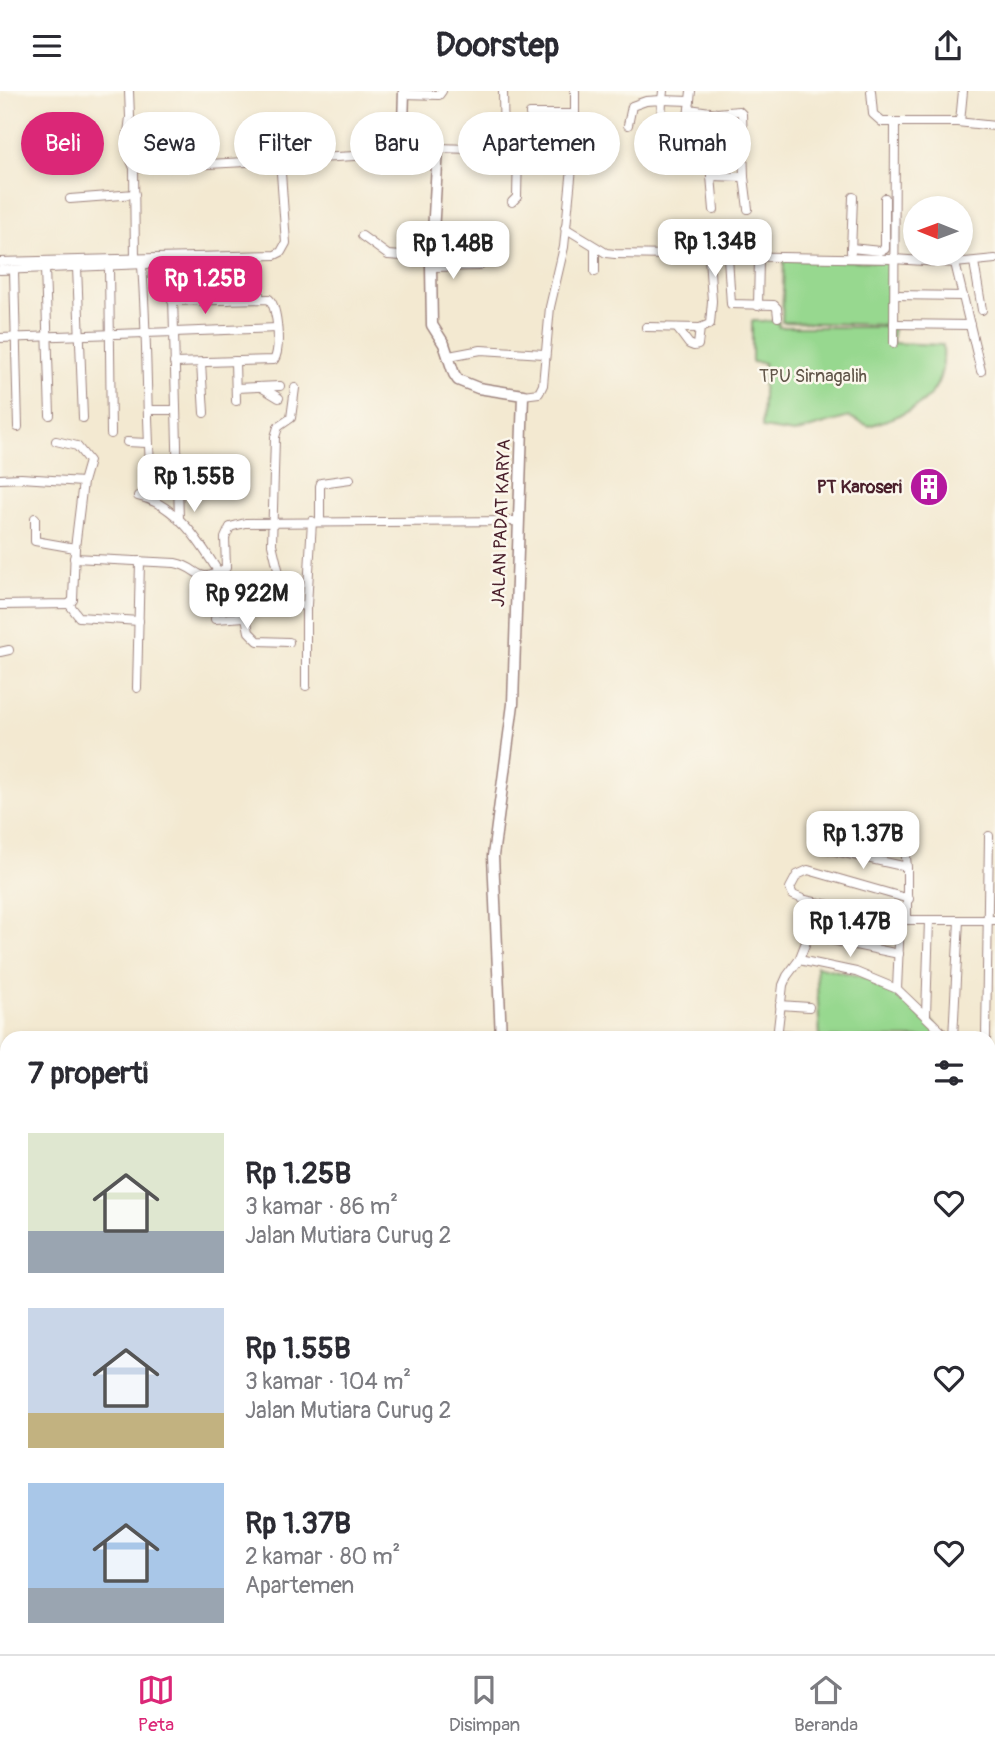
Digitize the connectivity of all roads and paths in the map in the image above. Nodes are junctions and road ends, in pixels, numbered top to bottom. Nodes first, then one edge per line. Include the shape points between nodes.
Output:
1 (129, 91) edge
2 (442, 91) edge
3 (503, 91) edge
4 (575, 91) edge
5 (691, 91) edge
6 (872, 91) edge
7 (963, 91) edge
8 (404, 92) edge
9 (663, 95) edge
10 (690, 105) junction
11 (130, 112) edge
12 (403, 112) edge
13 (503, 112) edge
14 (575, 112) edge
15 (689, 112) edge
16 (714, 112) edge
17 (960, 123) junction
18 (895, 124) junction
19 (628, 125) dead end
20 (995, 126) edge
21 (134, 175) edge
22 (281, 175) edge
23 (437, 175) edge
24 (517, 175) edge
25 (570, 175) edge
26 (711, 176) joint
27 (744, 177) joint
28 (135, 194) junction
29 (853, 197) dead end
30 (885, 198) dead end
31 (70, 199) dead end
32 (512, 202) dead end
33 (748, 209) dead end
34 (714, 210) dead end
35 (565, 227) junction
36 (362, 236) dead end
37 (595, 247) junction
38 (851, 249) junction
39 (709, 257) junction
40 (728, 257) junction
41 (759, 258) junction
42 (850, 258) junction
43 (135, 259) junction
44 (894, 259) junction
45 (995, 259) edge
46 (903, 260) edge
47 (199, 261) junction
48 (228, 261) junction
49 (0, 262) edge
50 (431, 263) junction
51 (974, 263) joint
52 (172, 264) junction
53 (109, 266) junction
54 (142, 266) junction
55 (479, 266) dead end
56 (957, 266) edge
57 (77, 267) junction
58 (45, 268) junction
59 (0, 270) edge
60 (14, 271) junction
61 (595, 272) dead end
62 (894, 295) junction
63 (963, 296) junction
64 (259, 299) junction
65 (200, 300) junction
66 (228, 300) junction
67 (172, 301) junction
68 (758, 306) junction
69 (982, 310) dead end
70 (778, 317) dead end
71 (894, 324) junction
72 (970, 324) junction
73 (646, 327) dead end
74 (277, 328) junction
75 (677, 328) junction
76 (700, 328) junction
77 (174, 332) junction
78 (111, 334) junction
79 (147, 334) junction
80 (79, 335) junction
81 (47, 337) junction
82 (0, 338) edge
83 (15, 338) junction
84 (894, 343) dead end
85 (544, 354) junction
86 (449, 356) junction
87 (235, 361) junction
88 (174, 363) junction
89 (201, 363) junction
90 (981, 371) dead end
91 (280, 386) dead end
92 (261, 387) junction
93 (236, 388) junction
94 (295, 388) dead end
95 (523, 395) junction
96 (279, 398) dead end
97 (236, 401) dead end
98 (149, 410) junction
99 (176, 410) junction
100 (204, 413) dead end
101 (50, 415) dead end
102 (83, 418) dead end
103 (18, 427) dead end
104 (111, 434) dead end
105 (56, 441) dead end
106 (127, 442) dead end
107 (148, 443) junction
108 (0, 479) edge
109 (349, 479) dead end
110 (83, 482) junction
111 (138, 496) dead end
112 (152, 499) junction
113 (35, 518) dead end
114 (179, 520) junction
115 (316, 521) junction
116 (519, 521) junction
117 (274, 522) junction
118 (75, 548) junction
119 (74, 558) junction
120 (140, 561) junction
121 (219, 573) junction
122 (69, 604) junction
123 (0, 605) edge
124 (306, 606) junction
125 (274, 607) junction
126 (246, 617) junction
127 (215, 619) dead end
128 (139, 621) junction
129 (289, 642) dead end
130 (306, 686) dead end
131 (137, 688) dead end
132 (989, 836) dead end
133 (908, 867) junction
134 (909, 899) junction
135 (806, 900) junction
136 (904, 920) junction
137 (929, 920) junction
138 (959, 920) junction
139 (991, 920) edge
140 (807, 935) junction
141 (899, 954) junction
142 (799, 960) junction
143 (897, 989) junction
144 (780, 1005) junction
145 (809, 1007) dead end
146 (926, 1015) junction
147 (501, 1031) edge
148 (777, 1031) edge
149 (943, 1031) edge
150 (951, 1031) edge
151 (986, 1031) edge

1 - 11 street
2 - 8 street via 439,95
3 - 13 street
4 - 14 street
5 - 10 street
6 - 18 street via 875,118
7 - 17 street
8 - 12 street
9 - 10 street
9 - 19 street via 632,106
10 - 15 street
10 - 16 street
17 - 18 street
17 - 20 street
18 - 44 street
21 - 28 street
22 - 43 street via 286,243 281,252
23 - 50 street
24 - 32 street via 517,197
25 - 35 street
26 - 27 street
26 - 34 street
27 - 33 street
28 - 31 street
28 - 43 street
29 - 38 street
30 - 38 street via 885,249
35 - 37 street
35 - 85 street
36 - 50 street via 388,255
37 - 39 street via 615,254
37 - 61 street
38 - 42 street
39 - 40 street
39 - 76 street via 712,318
40 - 41 street
40 - 68 street via 731,304
41 - 42 street
41 - 68 street
42 - 44 street
43 - 49 street
44 - 46 street
44 - 62 street
45 - 51 street
47 - 48 street
47 - 52 street
47 - 65 street
48 - 64 street via 258,262
48 - 66 street
50 - 55 street
50 - 86 street via 430,316
51 - 69 street
52 - 54 street
52 - 67 street
53 - 54 street
53 - 57 street
53 - 78 street
54 - 79 street
56 - 63 street
57 - 58 street
57 - 80 street
58 - 60 street
58 - 81 street
59 - 60 street
60 - 83 street
62 - 63 street
62 - 71 street
63 - 72 street
64 - 66 street
64 - 74 street via 272,301
65 - 66 street
65 - 67 street
67 - 77 street
68 - 70 street via 775,306
71 - 72 street
71 - 84 street
72 - 90 street
73 - 75 street
74 - 77 street
74 - 87 street via 276,359
75 - 76 street
75 - 76 street via 694,346
77 - 79 street
77 - 88 street
78 - 79 street
78 - 80 street
78 - 104 street
79 - 98 street
80 - 81 street
80 - 102 street
81 - 83 street
81 - 101 street
82 - 83 street
83 - 103 street
85 - 86 street via 481,350
85 - 95 street via 541,390
86 - 95 street via 458,380 478,389
87 - 89 street
87 - 93 street
88 - 89 street
88 - 99 street
89 - 100 street
91 - 92 street
92 - 93 street
92 - 96 street
93 - 97 street
94 - 117 street via 290,418 278,427 275,437
95 - 116 street, JALAN PADAT KARYA
98 - 99 street
98 - 107 street
99 - 114 street
105 - 110 street via 77,446 89,461
106 - 107 street
107 - 112 street
108 - 110 street
109 - 115 street via 321,483
110 - 118 street
111 - 112 street
112 - 114 street
113 - 118 street via 35,541
114 - 121 street
115 - 116 street
115 - 117 street
115 - 124 street
116 - 147 street, JALAN PADAT KARYA via 513,704 493,856
117 - 121 street via 230,527 225,538 226,568
117 - 125 street via 272,544 278,569
118 - 119 street
119 - 120 street
119 - 122 street via 74,594
120 - 121 street via 184,564 197,575
120 - 128 street
122 - 123 street
122 - 128 street via 79,617
124 - 125 street
124 - 130 street
125 - 126 street via 257,609
126 - 127 street
126 - 129 street via 249,632 258,641
128 - 131 street
132 - 139 street
133 - 133 street via 900,835 818,819 816,842 822,848
133 - 134 street
134 - 135 street via 804,870 790,890
134 - 136 street
135 - 136 street
135 - 140 street
136 - 137 street
136 - 141 street
137 - 138 street
137 - 146 street
138 - 139 street
138 - 150 street
139 - 151 street
140 - 141 street
140 - 142 street
141 - 143 street
142 - 143 street via 856,972
142 - 144 street via 787,976
143 - 146 street
144 - 145 street
144 - 148 street
146 - 149 street

